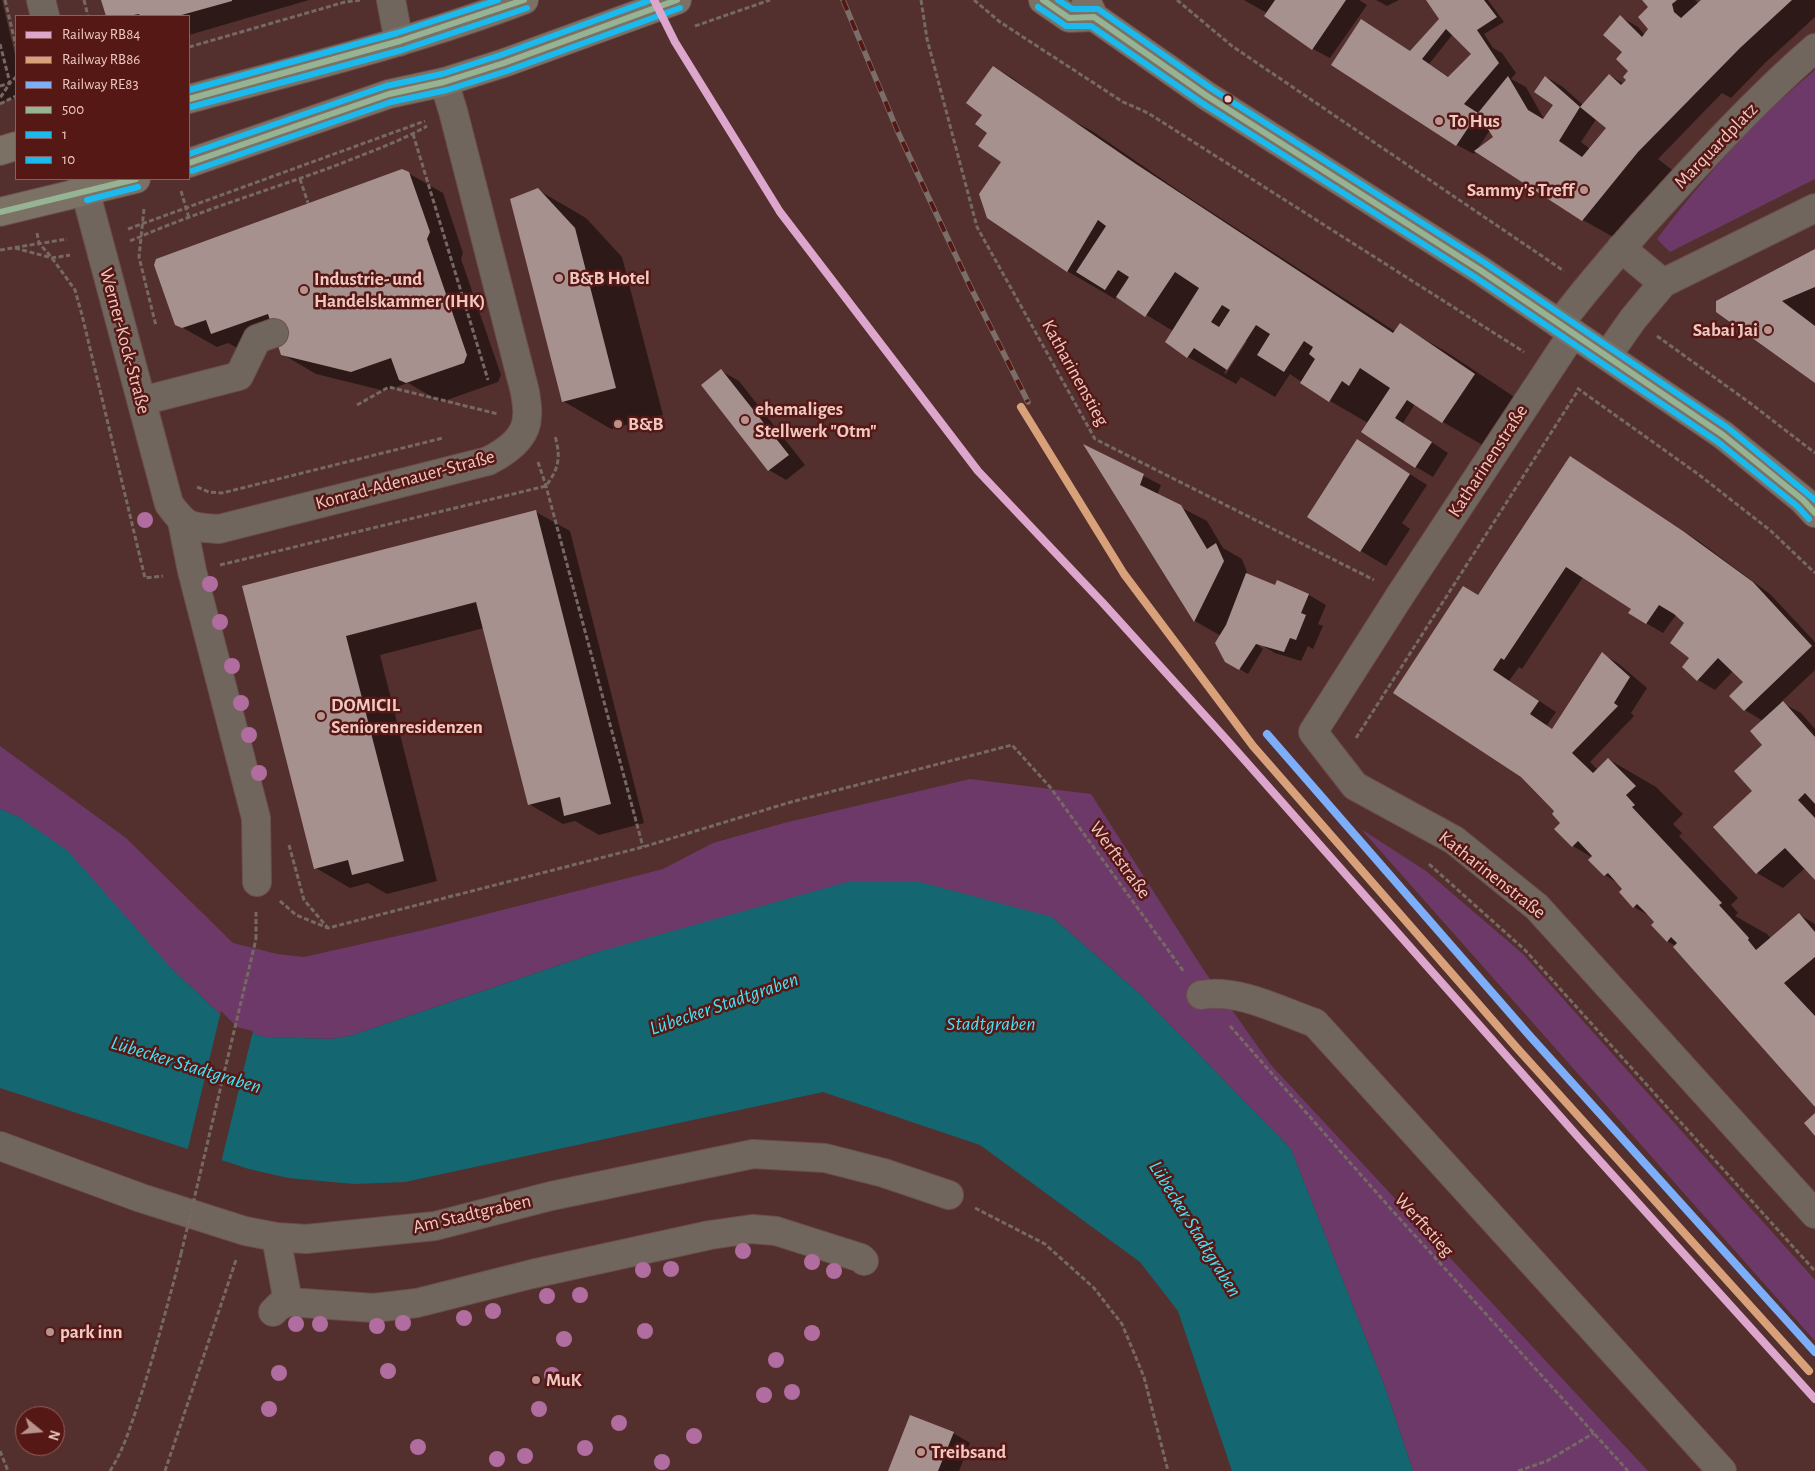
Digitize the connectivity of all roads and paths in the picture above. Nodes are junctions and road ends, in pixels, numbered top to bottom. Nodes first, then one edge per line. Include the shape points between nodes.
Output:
1 (5, 0) edge
2 (40, 0) edge
3 (84, 0) edge
4 (368, 0) edge
5 (391, 0) edge
6 (524, 0) edge
7 (677, 0) edge
8 (921, 0) edge
9 (974, 0) edge
10 (1043, 0) edge
11 (1177, 0) edge
12 (1090, 8) edge
13 (45, 15) edge
14 (88, 15) edge
15 (15, 42) edge
16 (399, 42) junction
17 (0, 44) edge
18 (190, 47) edge
19 (1815, 48) edge
20 (15, 78) edge
21 (444, 82) junction
22 (10, 83) junction
23 (0, 86) edge
24 (15, 96) edge
25 (0, 98) edge
26 (190, 99) edge
27 (0, 104) edge
28 (453, 110) junction
29 (413, 134) junction
30 (15, 146) edge
31 (0, 150) edge
32 (190, 173) edge
33 (300, 179) junction
34 (127, 180) edge
35 (184, 180) edge
36 (84, 185) edge
37 (308, 203) dead end
38 (186, 208) junction
39 (1815, 208) edge
40 (0, 212) edge
41 (189, 218) junction
42 (143, 223) dead end
43 (39, 243) dead end
44 (1621, 248) junction
45 (100, 249) junction
46 (0, 250) edge
47 (52, 258) junction
48 (1663, 283) junction
49 (1587, 287) junction
50 (1633, 319) junction
51 (1566, 328) junction
52 (274, 333) dead end
53 (1607, 356) junction
54 (1548, 368) junction
55 (489, 384) dead end
56 (1579, 389) junction
57 (142, 401) junction
58 (357, 404) dead end
59 (495, 408) dead end
60 (495, 414) junction
61 (492, 418) dead end
62 (527, 421) junction
63 (449, 436) dead end
64 (1815, 454) edge
65 (196, 487) dead end
66 (175, 512) junction
67 (1815, 513) edge
68 (1815, 573) edge
69 (145, 578) dead end
70 (1401, 594) junction
71 (1355, 740) dead end
72 (643, 847) junction
73 (1423, 860) dead end
74 (257, 882) joint
75 (256, 939) dead end
76 (1201, 995) junction
77 (0, 1146) edge
78 (949, 1195) joint
79 (1815, 1214) edge
80 (245, 1231) junction
81 (276, 1237) junction
82 (864, 1261) dead end
83 (1815, 1271) edge
84 (1594, 1433) junction
85 (0, 1451) edge
86 (8, 1471) edge
87 (110, 1471) edge
88 (165, 1471) edge
89 (1168, 1471) edge
90 (1518, 1471) edge
91 (1628, 1471) edge
92 (1722, 1471) edge

1 - 15 path
2 - 13 street
3 - 14 path
4 - 18 path via 345,2
5 - 16 street
6 - 16 main road
7 - 21 main road
8 - 70 path, Katharinenstieg via 927,39 978,227 1095,439
9 - 54 path via 1000,22 1123,102 1148,113
10 - 12 main road via 1069,18
11 - 49 path via 1232,46
12 - 51 main road via 1207,96
16 - 26 main road
17 - 22 path
19 - 44 street, Marquardplatz via 1721,137
20 - 22 path
21 - 28 street
21 - 32 main road via 389,94
22 - 23 path
22 - 25 path
24 - 27 path
28 - 29 path
28 - 38 path
28 - 62 street via 525,392
29 - 33 path
29 - 55 path
30 - 31 main road
33 - 37 path
33 - 41 path
34 - 36 main road
35 - 38 path
36 - 40 main road
36 - 45 street, Werner-Kock-Straße
38 - 41 path
38 - 42 path
39 - 48 street
41 - 45 path via 121,245
43 - 47 path
44 - 48 street
44 - 49 street, Marquardplatz
45 - 47 path
45 - 57 street, Werner-Kock-Straße
46 - 47 path via 14,247
47 - 69 path via 75,290
48 - 50 street
49 - 51 street, Marquardplatz
50 - 53 street
50 - 64 path
51 - 53 main road
51 - 54 street, Katharinenstraße
52 - 57 street via 257,339 239,376
53 - 67 main road via 1723,435
54 - 56 path
54 - 70 street, Katharinenstraße
56 - 68 path via 1698,474 1771,531
56 - 71 path
57 - 66 street, Werner-Kock-Straße
58 - 60 path via 389,386
59 - 60 path
60 - 61 path
60 - 62 path
62 - 66 street, Konrad-Adenauer-Straße via 516,442 503,454 488,461 219,529 196,527
62 - 72 path
63 - 65 path via 222,493
66 - 74 street, Werner-Kock-Straße via 256,818
70 - 79 street, Katharinenstraße via 1313,732 1355,786 1454,840 1537,907
72 - 74 path via 328,928 296,915
72 - 76 path, Werftstraße via 791,802 1012,746 1050,787
73 - 83 path via 1525,950
75 - 87 path, bridge via 165,1318 121,1453
76 - 84 path, Werftstieg
76 - 92 street via 1213,992 1235,994 1315,1023
77 - 80 street, Am Stadtgraben via 141,1198
78 - 81 street, Am Stadtgraben via 825,1158 753,1154 551,1196 435,1226 306,1240
78 - 89 path via 1045,1244 1094,1288 1122,1324 1144,1377
80 - 81 street, Am Stadtgraben
80 - 88 path
81 - 82 street via 281,1307 374,1308 416,1303 532,1274 710,1235 752,1229 792,1236
84 - 90 path via 1547,1461
84 - 91 path, Werftstieg
85 - 86 path

